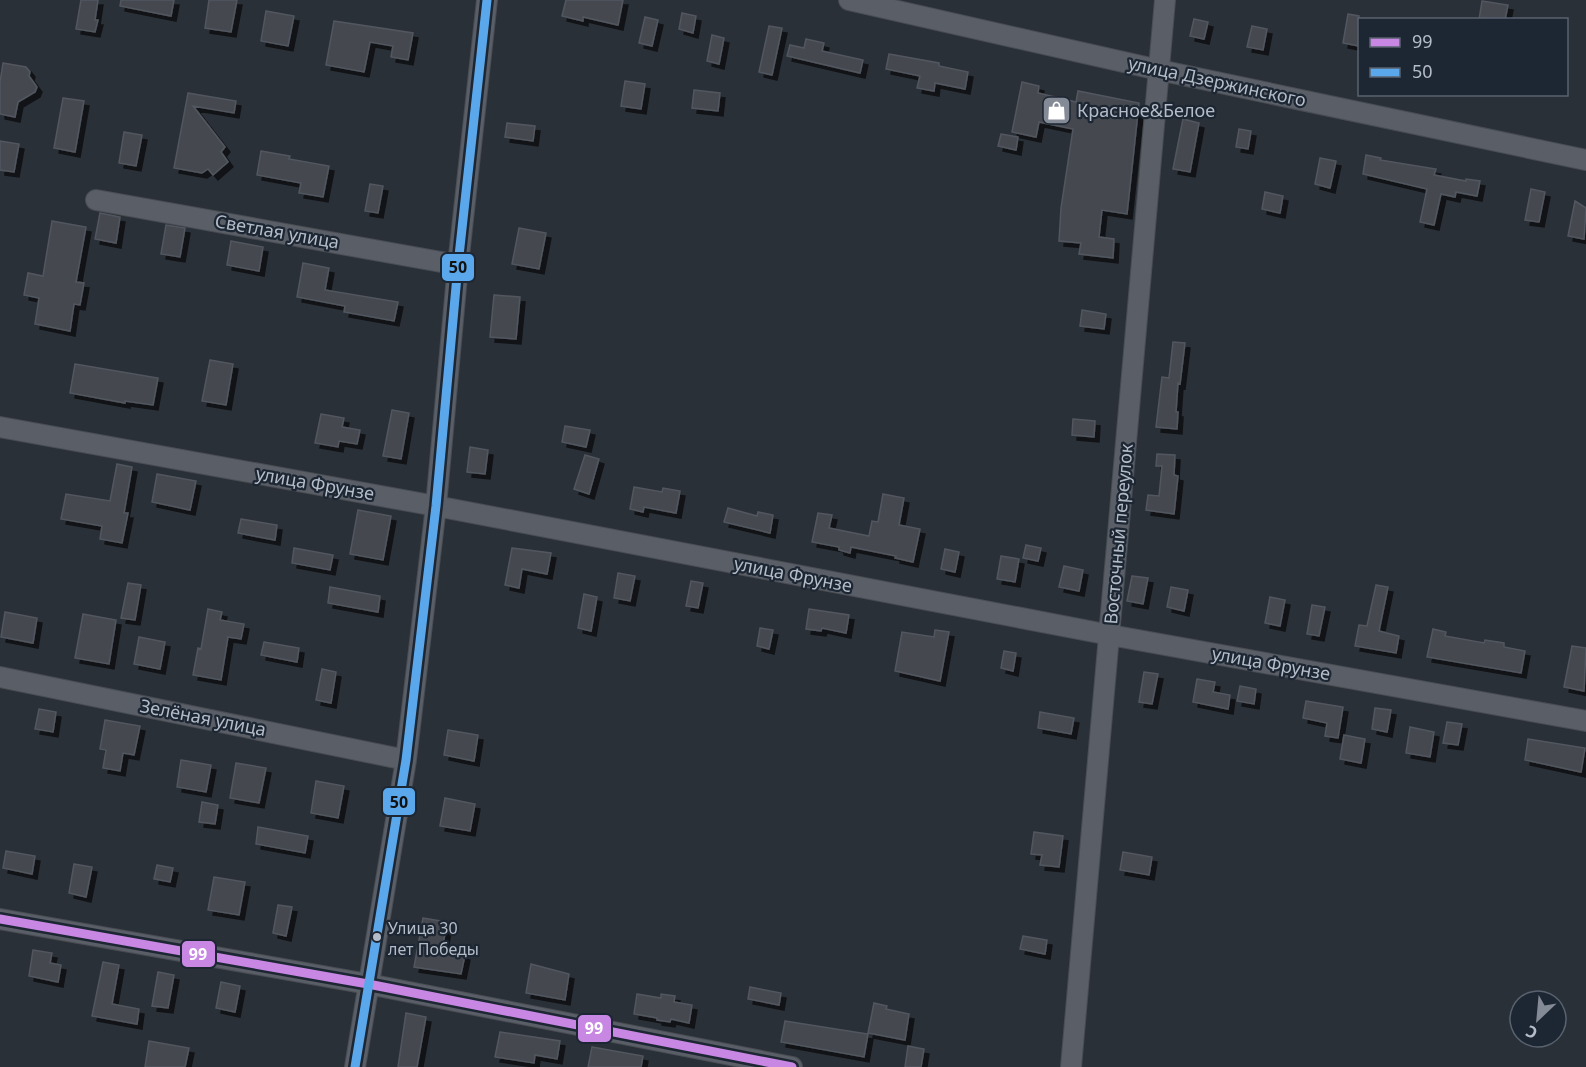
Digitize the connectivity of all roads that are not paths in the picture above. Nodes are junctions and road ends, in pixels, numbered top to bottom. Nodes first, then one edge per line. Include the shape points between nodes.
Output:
1 (487, 0) edge
2 (849, 0) edge
3 (1165, 0) edge
4 (1160, 70) junction
5 (1586, 160) edge
6 (96, 200) dead end
7 (458, 265) junction
8 (0, 428) edge
9 (436, 506) junction
10 (1110, 635) junction
11 (0, 677) edge
12 (1586, 721) edge
13 (406, 760) junction
14 (0, 919) edge
15 (368, 984) junction
16 (355, 1067) edge
17 (792, 1067) edge
18 (1071, 1067) edge

1 - 7 street
2 - 4 street, улица Дзержинского
3 - 4 street, Восточный переулок
4 - 5 street, улица Дзержинского
4 - 10 street, Восточный переулок
6 - 7 street, Светлая улица
7 - 9 street
8 - 9 street, улица Фрунзе
9 - 10 street, улица Фрунзе
9 - 13 street
10 - 12 street, улица Фрунзе
10 - 18 street, Восточный переулок
11 - 13 street, Зелёная улица
13 - 15 street
14 - 15 street
15 - 16 street
15 - 17 street

